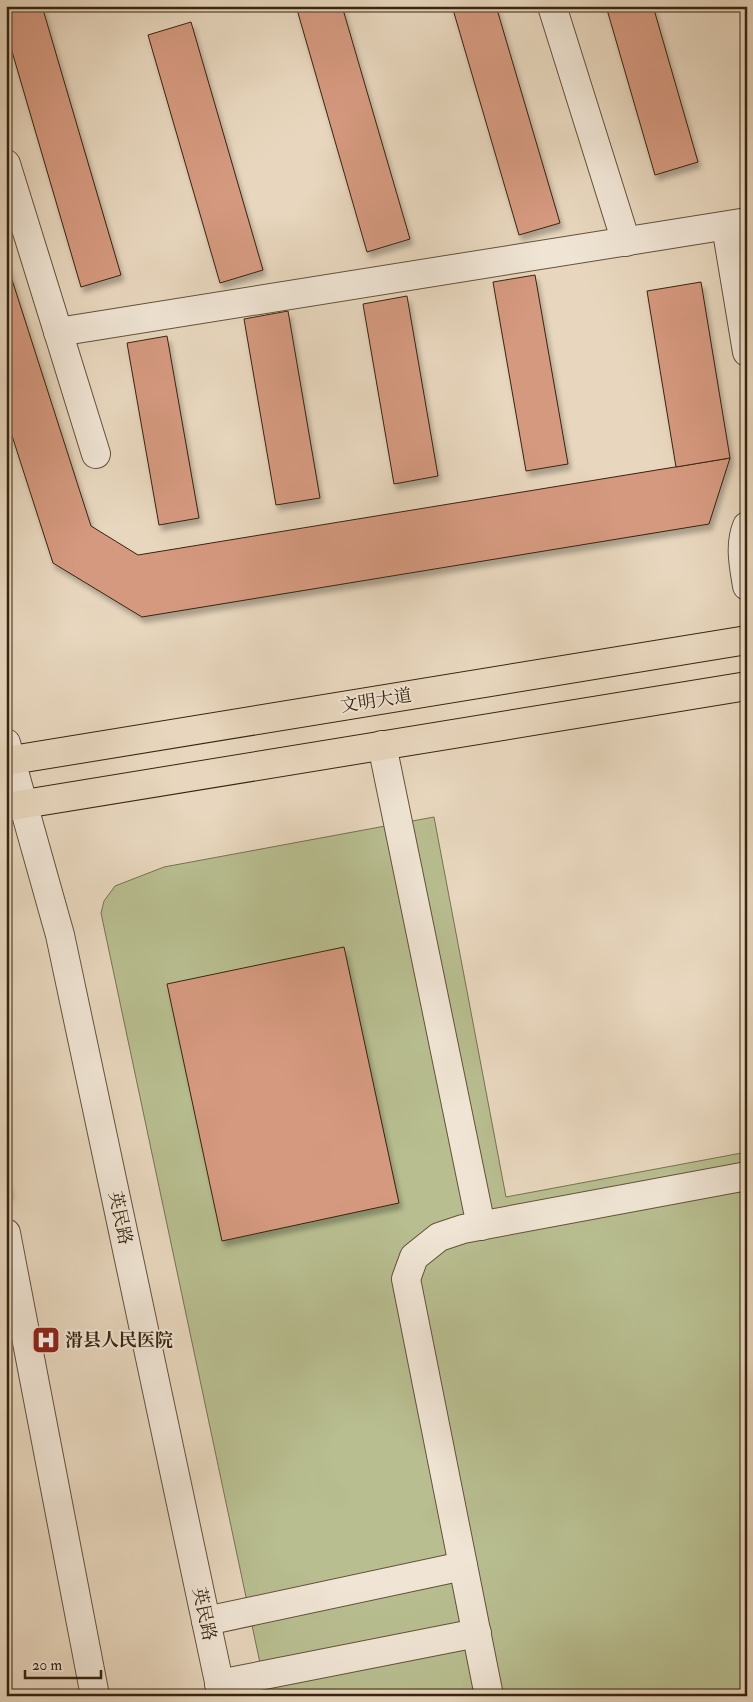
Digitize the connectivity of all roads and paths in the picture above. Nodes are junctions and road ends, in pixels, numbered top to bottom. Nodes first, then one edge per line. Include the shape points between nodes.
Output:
1 (552, 6) edge
2 (6, 164) edge
3 (736, 224) edge
4 (626, 242) junction
5 (58, 332) junction
6 (747, 352) edge
7 (96, 454) dead end
8 (747, 526) edge
9 (747, 586) edge
10 (747, 640) edge
11 (747, 686) edge
12 (382, 745) junction
13 (8, 755) edge
14 (15, 805) edge
15 (747, 1176) edge
16 (481, 1226) junction
17 (6, 1233) edge
18 (463, 1566) junction
19 (206, 1621) junction
20 (477, 1633) junction
21 (220, 1690) edge
22 (95, 1696) edge
23 (489, 1696) edge

1 - 4 street
2 - 5 street
3 - 4 street
3 - 6 street
4 - 5 street
5 - 7 street
8 - 9 street via 743,536 743,564
10 - 13 main road, 文明大道
11 - 12 main road
12 - 14 main road
12 - 16 street
13 - 14 street, 英民路
14 - 19 street, 英民路 via 60,935
15 - 16 street
16 - 18 street via 439,1237 414,1257 406,1279
17 - 22 street
18 - 19 street
18 - 20 street
19 - 21 street, 英民路
20 - 21 street
20 - 23 street

